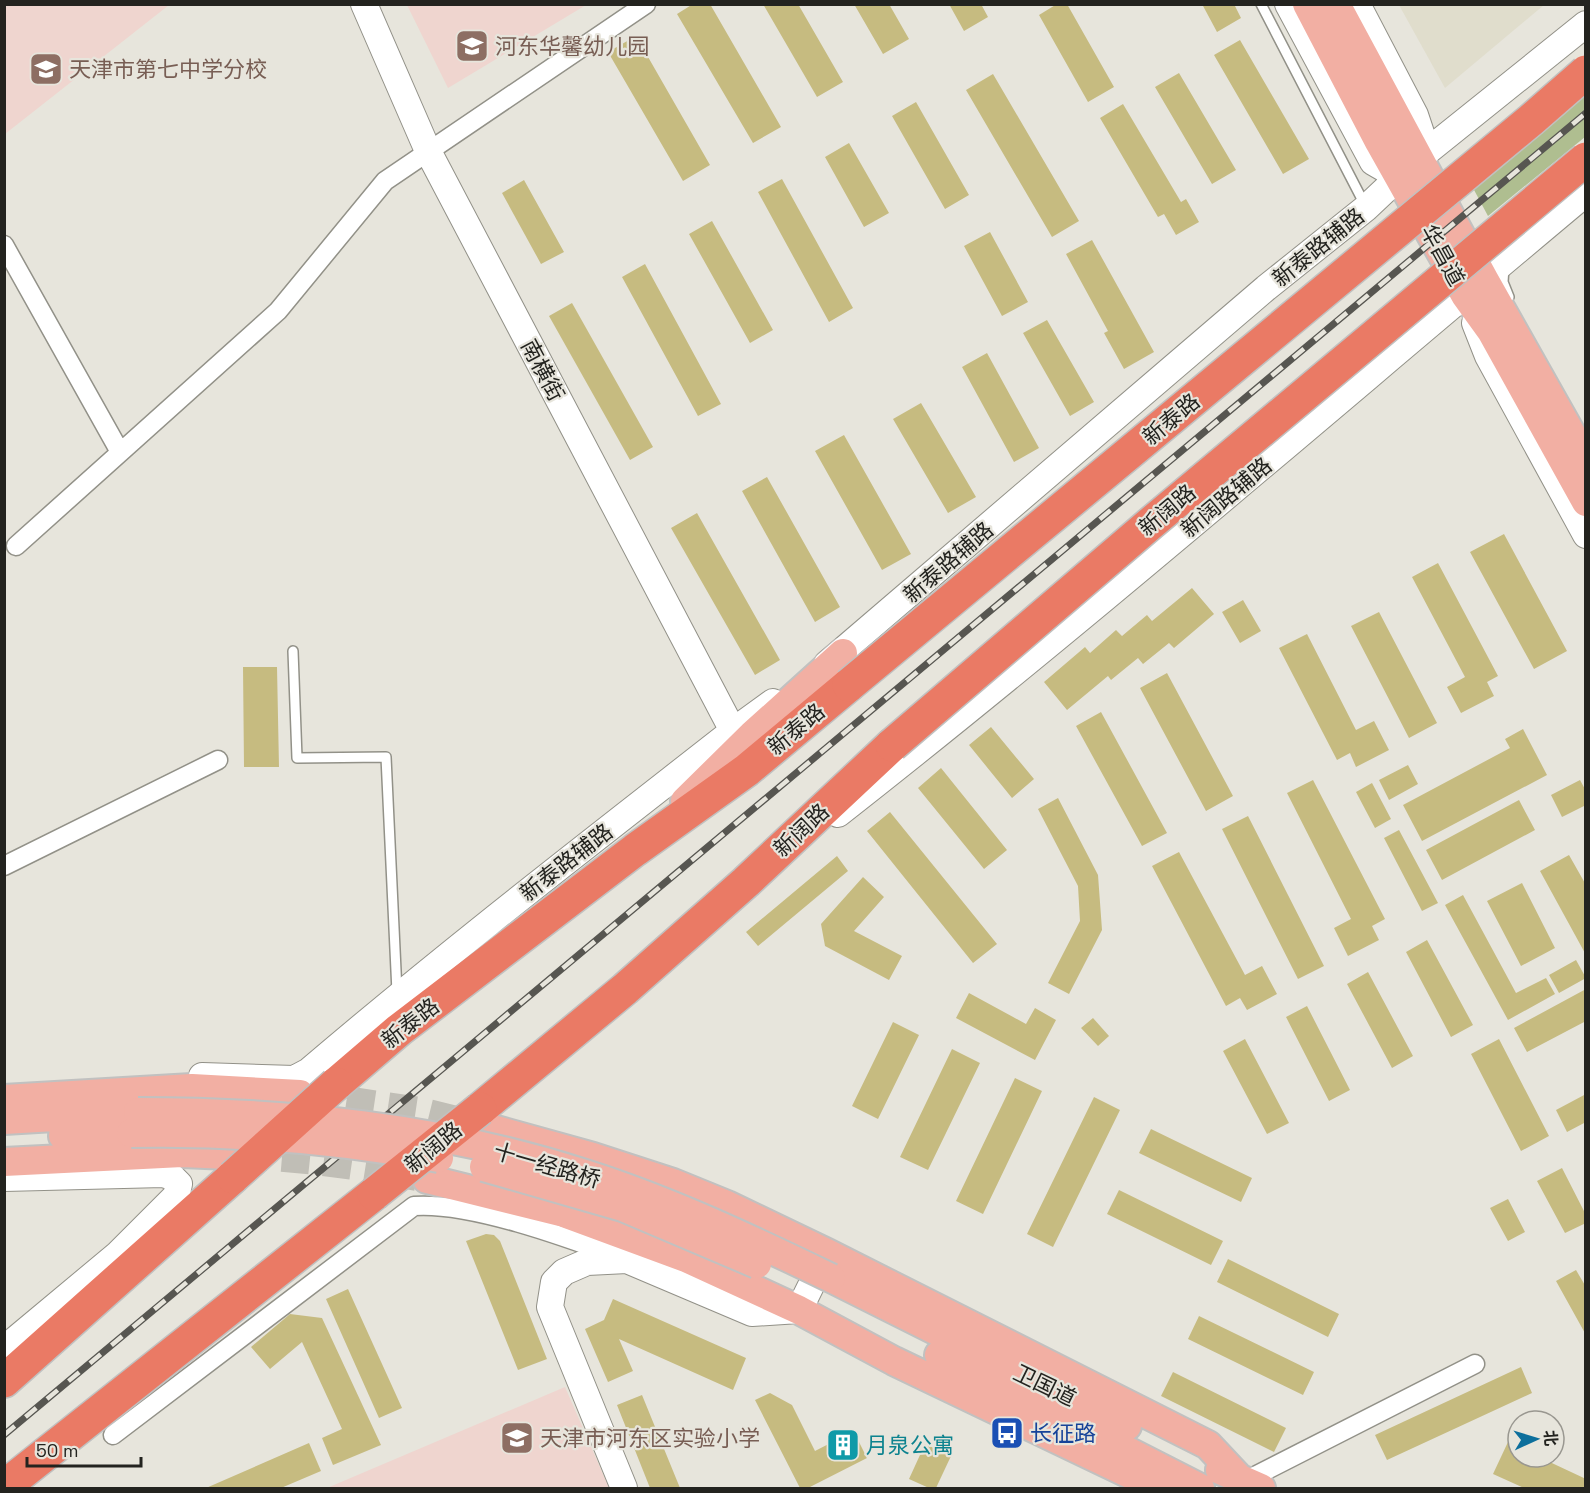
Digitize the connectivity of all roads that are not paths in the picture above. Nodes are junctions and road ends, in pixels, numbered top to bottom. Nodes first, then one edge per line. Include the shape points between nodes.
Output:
1 (364, 4) edge
2 (646, 4) edge
3 (1261, 4) edge
4 (1288, 4) edge
5 (1307, 4) edge
6 (1336, 4) edge
7 (1357, 4) edge
8 (1586, 24) edge
9 (1586, 72) edge
10 (428, 151) junction
11 (1586, 159) edge
12 (1409, 167) junction
13 (1586, 193) edge
14 (1366, 208) junction
15 (4, 245) edge
16 (1506, 259) junction
17 (1474, 287) junction
18 (1509, 297) junction
19 (1514, 307) dead end
20 (120, 452) junction
21 (1586, 460) edge
22 (1586, 502) edge
23 (1586, 535) edge
24 (16, 546) dead end
25 (293, 651) dead end
26 (843, 653) junction
27 (733, 731) junction
28 (218, 760) dead end
29 (635, 850) junction
30 (4, 866) edge
31 (746, 882) junction
32 (397, 996) junction
33 (297, 1086) junction
34 (4, 1088) edge
35 (4, 1099) edge
36 (485, 1118) junction
37 (4, 1120) edge
38 (134, 1123) junction
39 (4, 1140) edge
40 (4, 1162) edge
41 (231, 1166) junction
42 (4, 1178) edge
43 (427, 1179) tunnel mouth
44 (627, 1260) junction
45 (820, 1284) junction
46 (4, 1349) edge
47 (1475, 1364) dead end
48 (4, 1381) edge
49 (113, 1435) dead end
50 (1196, 1477) edge
51 (1248, 1482) edge
52 (4, 1487) edge
53 (624, 1488) edge
54 (1159, 1488) edge

1 - 10 street, 南横街
2 - 10 street
3 - 14 lane
4 - 12 street via 1373,162
5 - 12 main road, 华昌道
6 - 12 main road, 华昌道
7 - 12 street via 1421,133
8 - 12 street, 新泰路辅路
9 - 29 highway, 新泰路, bridge via 747,770
10 - 20 street via 385,182 278,311
10 - 27 street, 南横街
11 - 31 highway, 新阔路, bridge via 892,745
12 - 14 street, 新泰路辅路
12 - 17 main road, 华昌道
13 - 16 street, 新阔路辅路
14 - 26 street, 新泰路辅路 via 1266,288
15 - 20 street
16 - 17 street, 新阔路辅路
16 - 18 lane via 1502,275
17 - 18 lane
17 - 21 main road, 华昌道
17 - 22 main road, 华昌道 via 1491,331
17 - 23 street via 1488,356
17 - 31 street, 新阔路辅路 via 932,741
18 - 19 lane
20 - 24 street
25 - 32 lane via 297,758 386,757
26 - 27 street, 新泰路辅路
26 - 29 main road via 752,735
27 - 32 street, 新泰路辅路
28 - 30 street
29 - 41 highway, 新泰路, bridge via 399,1030
31 - 36 highway, 新阔路
32 - 33 street, 新泰路辅路 via 309,1071
33 - 34 street via 147,1076
33 - 35 main road
36 - 45 main road via 673,1183
36 - 52 highway, 新阔路, bridge via 374,1194
37 - 38 main road
38 - 39 main road, 十一经路桥
38 - 45 main road, 十一经路桥, bridge via 314,1139 456,1161 623,1207 735,1254
38 - 45 main road, 十一经路桥, bridge via 222,1112 331,1120 392,1128 532,1158 665,1202 739,1234
40 - 41 main road via 182,1153
41 - 48 highway, 新泰路
42 - 46 street via 164,1174 178,1184 176,1196 118,1254
43 - 45 main road via 489,1192 613,1230 686,1258
44 - 45 street via 752,1313
44 - 49 street via 499,1219 442,1206 414,1206
44 - 53 street via 575,1266 554,1282 550,1294 550,1307
45 - 50 main road, 卫国道
45 - 51 main road via 1208,1445
45 - 54 main road via 894,1361
47 - 51 street
50 - 51 main road, 卫国道

